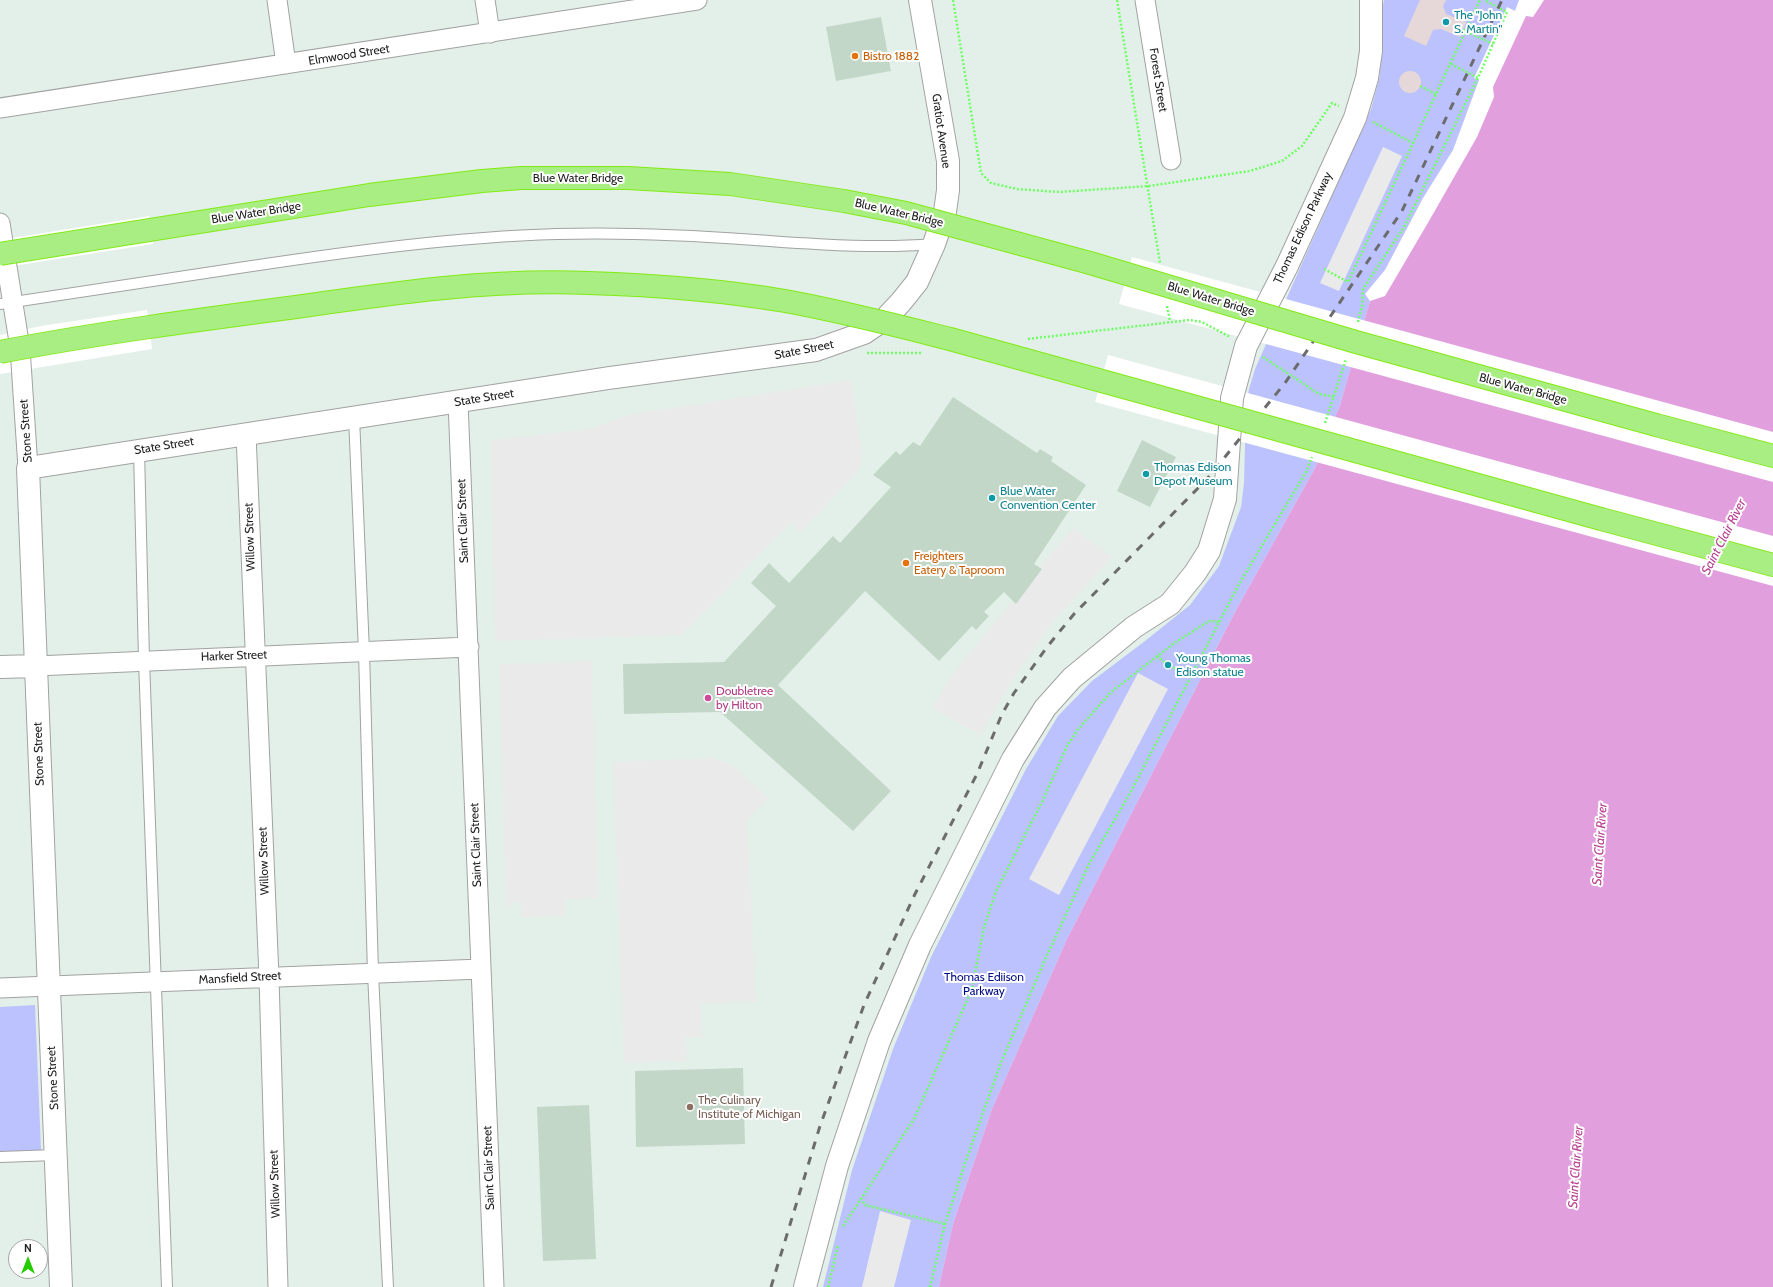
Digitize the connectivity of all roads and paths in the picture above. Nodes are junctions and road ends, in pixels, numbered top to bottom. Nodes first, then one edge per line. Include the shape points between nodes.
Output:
1 (277, 0) edge
2 (486, 0) edge
3 (695, 0) edge
4 (920, 0) edge
5 (953, 0) edge
6 (1117, 0) edge
7 (1145, 0) edge
8 (1371, 0) edge
9 (1480, 0) edge
10 (1484, 0) edge
11 (1464, 30) junction
12 (490, 33) junction
13 (1493, 44) junction
14 (286, 64) junction
15 (1451, 64) junction
16 (1478, 78) junction
17 (1420, 86) dead end
18 (1436, 94) junction
19 (0, 108) edge
20 (1356, 113) junction
21 (1413, 143) junction
22 (1171, 160) dead end
23 (1147, 186) junction
24 (0, 223) edge
25 (934, 244) junction
26 (0, 254) edge
27 (1161, 268) dead end
28 (1324, 269) dead end
29 (917, 282) joint
30 (1166, 298) dead end
31 (7, 303) edge
32 (1170, 321) junction
33 (1355, 329) dead end
34 (1022, 340) dead end
35 (1246, 346) junction
36 (0, 352) edge
37 (929, 352) dead end
38 (1349, 352) dead end
39 (864, 353) dead end
40 (1335, 397) junction
41 (458, 402) junction
42 (354, 417) junction
43 (1325, 424) dead end
44 (246, 434) junction
45 (139, 450) junction
46 (1314, 451) dead end
47 (1773, 456) edge
48 (28, 468) junction
49 (1773, 565) edge
50 (1219, 622) junction
51 (468, 646) junction
52 (364, 652) junction
53 (255, 656) junction
54 (1158, 656) junction
55 (144, 660) junction
56 (36, 666) junction
57 (0, 667) edge
58 (1191, 676) junction
59 (481, 969) junction
60 (373, 973) junction
61 (269, 977) junction
62 (157, 982) junction
63 (48, 986) junction
64 (0, 988) edge
65 (56, 1155) junction
66 (0, 1157) edge
67 (861, 1198) junction
68 (945, 1224) junction
69 (841, 1231) dead end
70 (840, 1238) dead end
71 (61, 1287) edge
72 (167, 1287) edge
73 (278, 1287) edge
74 (388, 1287) edge
75 (494, 1287) edge
76 (805, 1287) edge
77 (828, 1287) edge
78 (930, 1287) edge

1 - 14 street
2 - 12 street
3 - 12 street, Elmwood Street
4 - 25 street, Gratiot Avenue via 948,161 945,212
5 - 23 path via 981,173 991,183 1017,189 1059,192
6 - 23 path
7 - 22 street, Forest Street
8 - 20 street, Thomas Edison Parkway via 1371,51 1367,78
9 - 11 path
10 - 13 path via 1508,12
11 - 13 path
11 - 15 path
12 - 14 street, Elmwood Street
13 - 16 path
14 - 19 street, Elmwood Street
15 - 16 path
15 - 18 path
16 - 33 path via 1404,227 1363,289 1362,306
17 - 18 path
18 - 21 path
20 - 21 path
20 - 23 path via 1332,103 1302,146 1282,161 1250,170
20 - 35 street, Thomas Edison Parkway via 1286,266
21 - 28 path via 1348,282
23 - 27 path
24 - 31 street, Stone Street
25 - 29 street, Gratiot Avenue
25 - 31 lane via 888,247 651,235 492,236 423,242
26 - 47 highway, Blue Water Bridge, bridge via 369,196 482,181 521,178 628,178 730,184 906,213 1090,263 1356,342
29 - 41 street, State Street via 886,318 864,333 816,350 609,378
30 - 32 path
31 - 48 street, Stone Street via 20,348
32 - 34 path
32 - 35 path via 1202,322
35 - 40 path via 1319,394
35 - 76 street, Thomas Edison Parkway via 1232,398 1225,499 1209,551 1195,574 1170,604 1134,627 1072,678 1045,708 1013,759 920,945 879,1041 837,1166
36 - 49 highway, bridge via 143,328 471,285 523,282 586,283 722,292 871,319 950,339
37 - 39 path
38 - 40 path
40 - 43 path
41 - 42 street, State Street
41 - 51 street, Saint Clair Street
42 - 44 street, State Street
42 - 52 lane
44 - 45 street, State Street
44 - 53 street, Willow Street
45 - 48 street, State Street
45 - 55 lane
46 - 50 path via 1306,472 1262,543
48 - 56 street, Stone Street
50 - 54 path via 1209,621
50 - 58 path
51 - 52 street, Harker Street
51 - 59 street, Saint Clair Street
52 - 53 street, Harker Street
52 - 60 lane
53 - 55 street, Harker Street
53 - 61 street, Willow Street
54 - 58 path via 1168,665
54 - 67 path via 1111,692 1079,728 1067,746 1042,802 996,891 984,926 972,989 914,1119
55 - 56 street, Harker Street
55 - 62 lane
56 - 57 street, Harker Street
56 - 63 street, Stone Street
58 - 68 path via 1129,795 1089,864 1044,962 1000,1065
59 - 60 street, Mansfield Street
59 - 75 street, Saint Clair Street
60 - 61 street, Mansfield Street
60 - 74 lane
61 - 62 street, Mansfield Street
61 - 73 street, Willow Street
62 - 63 street, Mansfield Street
62 - 72 lane
63 - 64 street, Mansfield Street
63 - 65 street, Stone Street
65 - 66 lane
65 - 71 street, Stone Street
67 - 68 path via 865,1205
67 - 69 path
68 - 78 path
70 - 77 path

